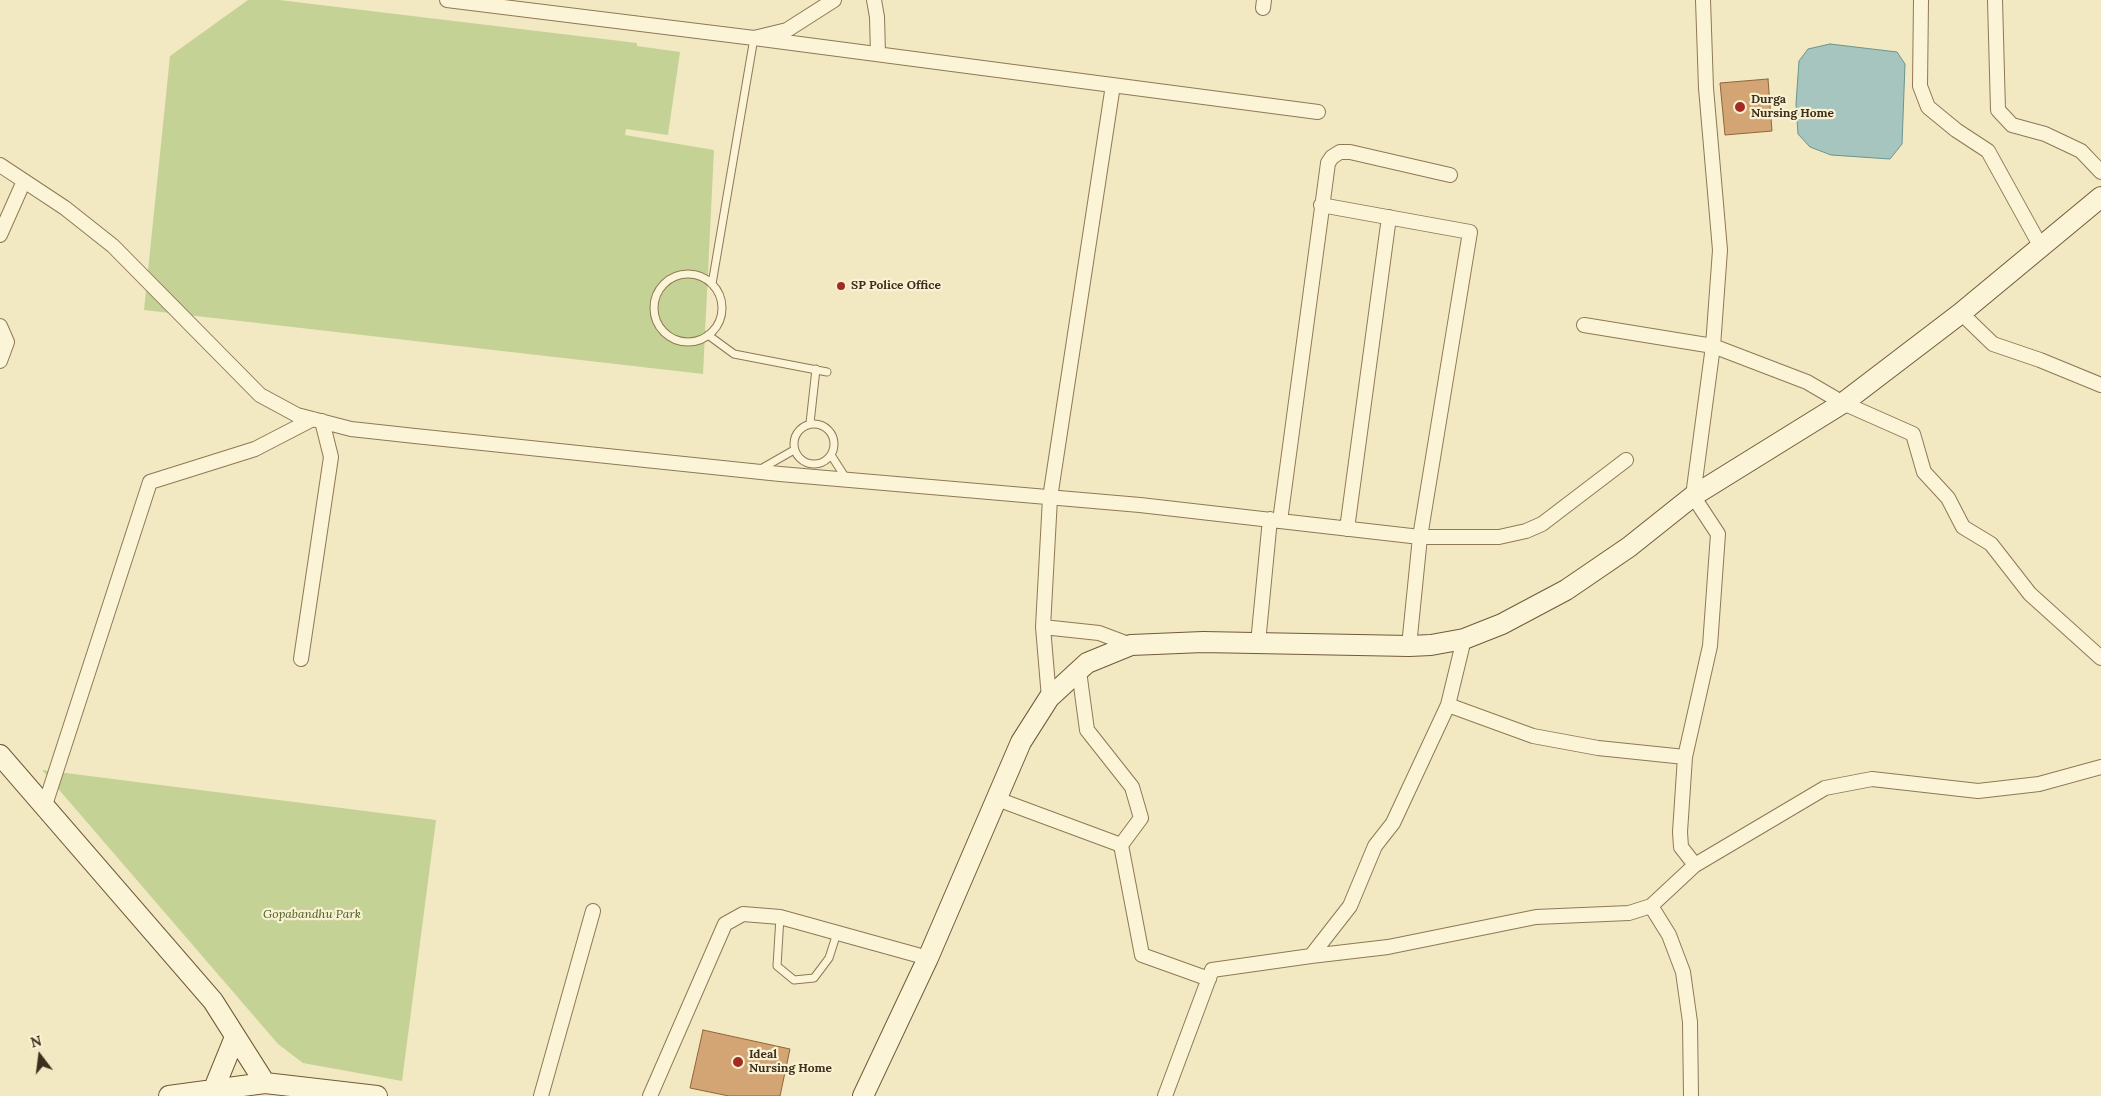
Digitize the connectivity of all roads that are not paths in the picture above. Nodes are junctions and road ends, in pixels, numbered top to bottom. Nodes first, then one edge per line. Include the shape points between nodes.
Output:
1 (447, 0) edge
2 (834, 0) edge
3 (874, 0) edge
4 (1703, 0) edge
5 (1922, 0) edge
6 (1995, 0) edge
7 (470, 1) edge
8 (754, 38) junction
9 (878, 54) junction
10 (1113, 85) junction
11 (1318, 112) dead end
12 (0, 164) edge
13 (2101, 172) edge
14 (1450, 175) dead end
15 (24, 181) junction
16 (2101, 197) edge
17 (1321, 205) junction
18 (1390, 217) junction
19 (0, 235) edge
20 (2041, 247) junction
21 (712, 284) junction
22 (1961, 313) junction
23 (1584, 325) dead end
24 (0, 326) edge
25 (708, 335) junction
26 (1714, 346) junction
27 (0, 362) edge
28 (816, 370) junction
29 (827, 372) dead end
30 (2101, 385) edge
31 (1843, 403) junction
32 (317, 420) junction
33 (810, 423) junction
34 (794, 450) junction
35 (831, 455) junction
36 (1626, 460) dead end
37 (757, 472) junction
38 (847, 480) junction
39 (1693, 496) junction
40 (1050, 498) junction
41 (1275, 520) junction
42 (1346, 529) junction
43 (1420, 536) junction
44 (1043, 627) junction
45 (1464, 638) junction
46 (1258, 643) junction
47 (1131, 645) junction
48 (1410, 646) junction
49 (2101, 658) edge
50 (301, 659) dead end
51 (1079, 670) junction
52 (1049, 698) junction
53 (1448, 705) junction
54 (0, 755) edge
55 (1685, 757) junction
56 (2101, 767) edge
57 (997, 798) junction
58 (45, 805) junction
59 (1121, 845) junction
60 (1695, 865) junction
61 (1651, 906) junction
62 (593, 911) dead end
63 (780, 917) junction
64 (837, 932) junction
65 (1311, 956) junction
66 (928, 958) junction
67 (1209, 978) junction
68 (235, 1037) junction
69 (264, 1090) edge
70 (213, 1094) edge
71 (169, 1096) edge
72 (377, 1096) edge
73 (541, 1096) edge
74 (650, 1096) edge
75 (863, 1096) edge
76 (1165, 1096) edge
77 (1692, 1096) edge

1 - 7 street
2 - 8 street via 787,30
3 - 9 street
4 - 26 street via 1706,88 1720,250
5 - 20 street via 1920,86 1928,107 1988,151
6 - 13 street via 1998,110 2012,125 2045,134 2081,151
7 - 8 street
8 - 9 street
8 - 21 lane
9 - 10 street
10 - 11 street
10 - 40 street
12 - 15 street
14 - 17 street via 1340,152 1328,163
15 - 19 street
15 - 32 street via 113,246 260,395 297,415
16 - 20 main road
17 - 18 street
17 - 41 street
18 - 42 street
18 - 43 street via 1470,232
20 - 22 main road
21 - 25 lane via 722,304 721,316
21 - 25 lane via 704,278 683,275 664,284 655,303 658,324 665,333 686,342
22 - 30 street via 1993,344
22 - 31 main road
23 - 26 street
24 - 27 street via 7,342
25 - 28 lane via 734,354
26 - 31 street via 1807,382
26 - 39 street
28 - 29 lane
28 - 33 lane
31 - 39 main road
31 - 49 street via 1914,434 1924,472 1948,498 1963,526 1991,544 2030,594
32 - 37 street via 351,429
32 - 50 street via 331,456
32 - 58 street via 254,449 150,482
33 - 34 lane via 794,436
33 - 35 lane via 824,426 833,436
34 - 35 lane via 807,463 820,463
34 - 37 lane
35 - 38 lane
36 - 43 street via 1542,524 1526,531 1499,537
37 - 38 street
38 - 40 street
39 - 45 main road via 1629,548 1566,590 1502,624
39 - 55 street via 1718,534 1710,646
40 - 41 street via 1140,504
40 - 44 street
41 - 42 street
41 - 46 street
42 - 43 street
43 - 48 street
44 - 47 street via 1099,633
44 - 52 street
45 - 48 main road
45 - 53 street
46 - 47 main road
46 - 48 main road
47 - 51 main road via 1087,663
51 - 52 main road
51 - 59 street via 1087,730 1132,787 1141,818
52 - 57 main road via 1021,742
53 - 55 street via 1533,736 1598,748
53 - 65 street via 1393,823 1375,846 1350,906
54 - 58 main road
55 - 60 street via 1681,847
56 - 60 street via 2039,784 1978,791 1872,779 1824,788
57 - 59 street
57 - 66 main road
58 - 68 main road via 213,1001
59 - 67 street via 1142,956
60 - 61 street
61 - 65 street via 1629,912 1536,917 1388,947
61 - 77 street via 1669,935 1683,972 1690,1022
62 - 73 street
63 - 64 street
63 - 64 lane via 777,966 794,980 814,978 829,958
63 - 74 street via 743,914 725,924
64 - 66 street
65 - 67 street via 1212,970
66 - 75 main road
67 - 76 street
68 - 69 main road
68 - 70 main road
69 - 70 main road
69 - 72 main road
70 - 71 main road

